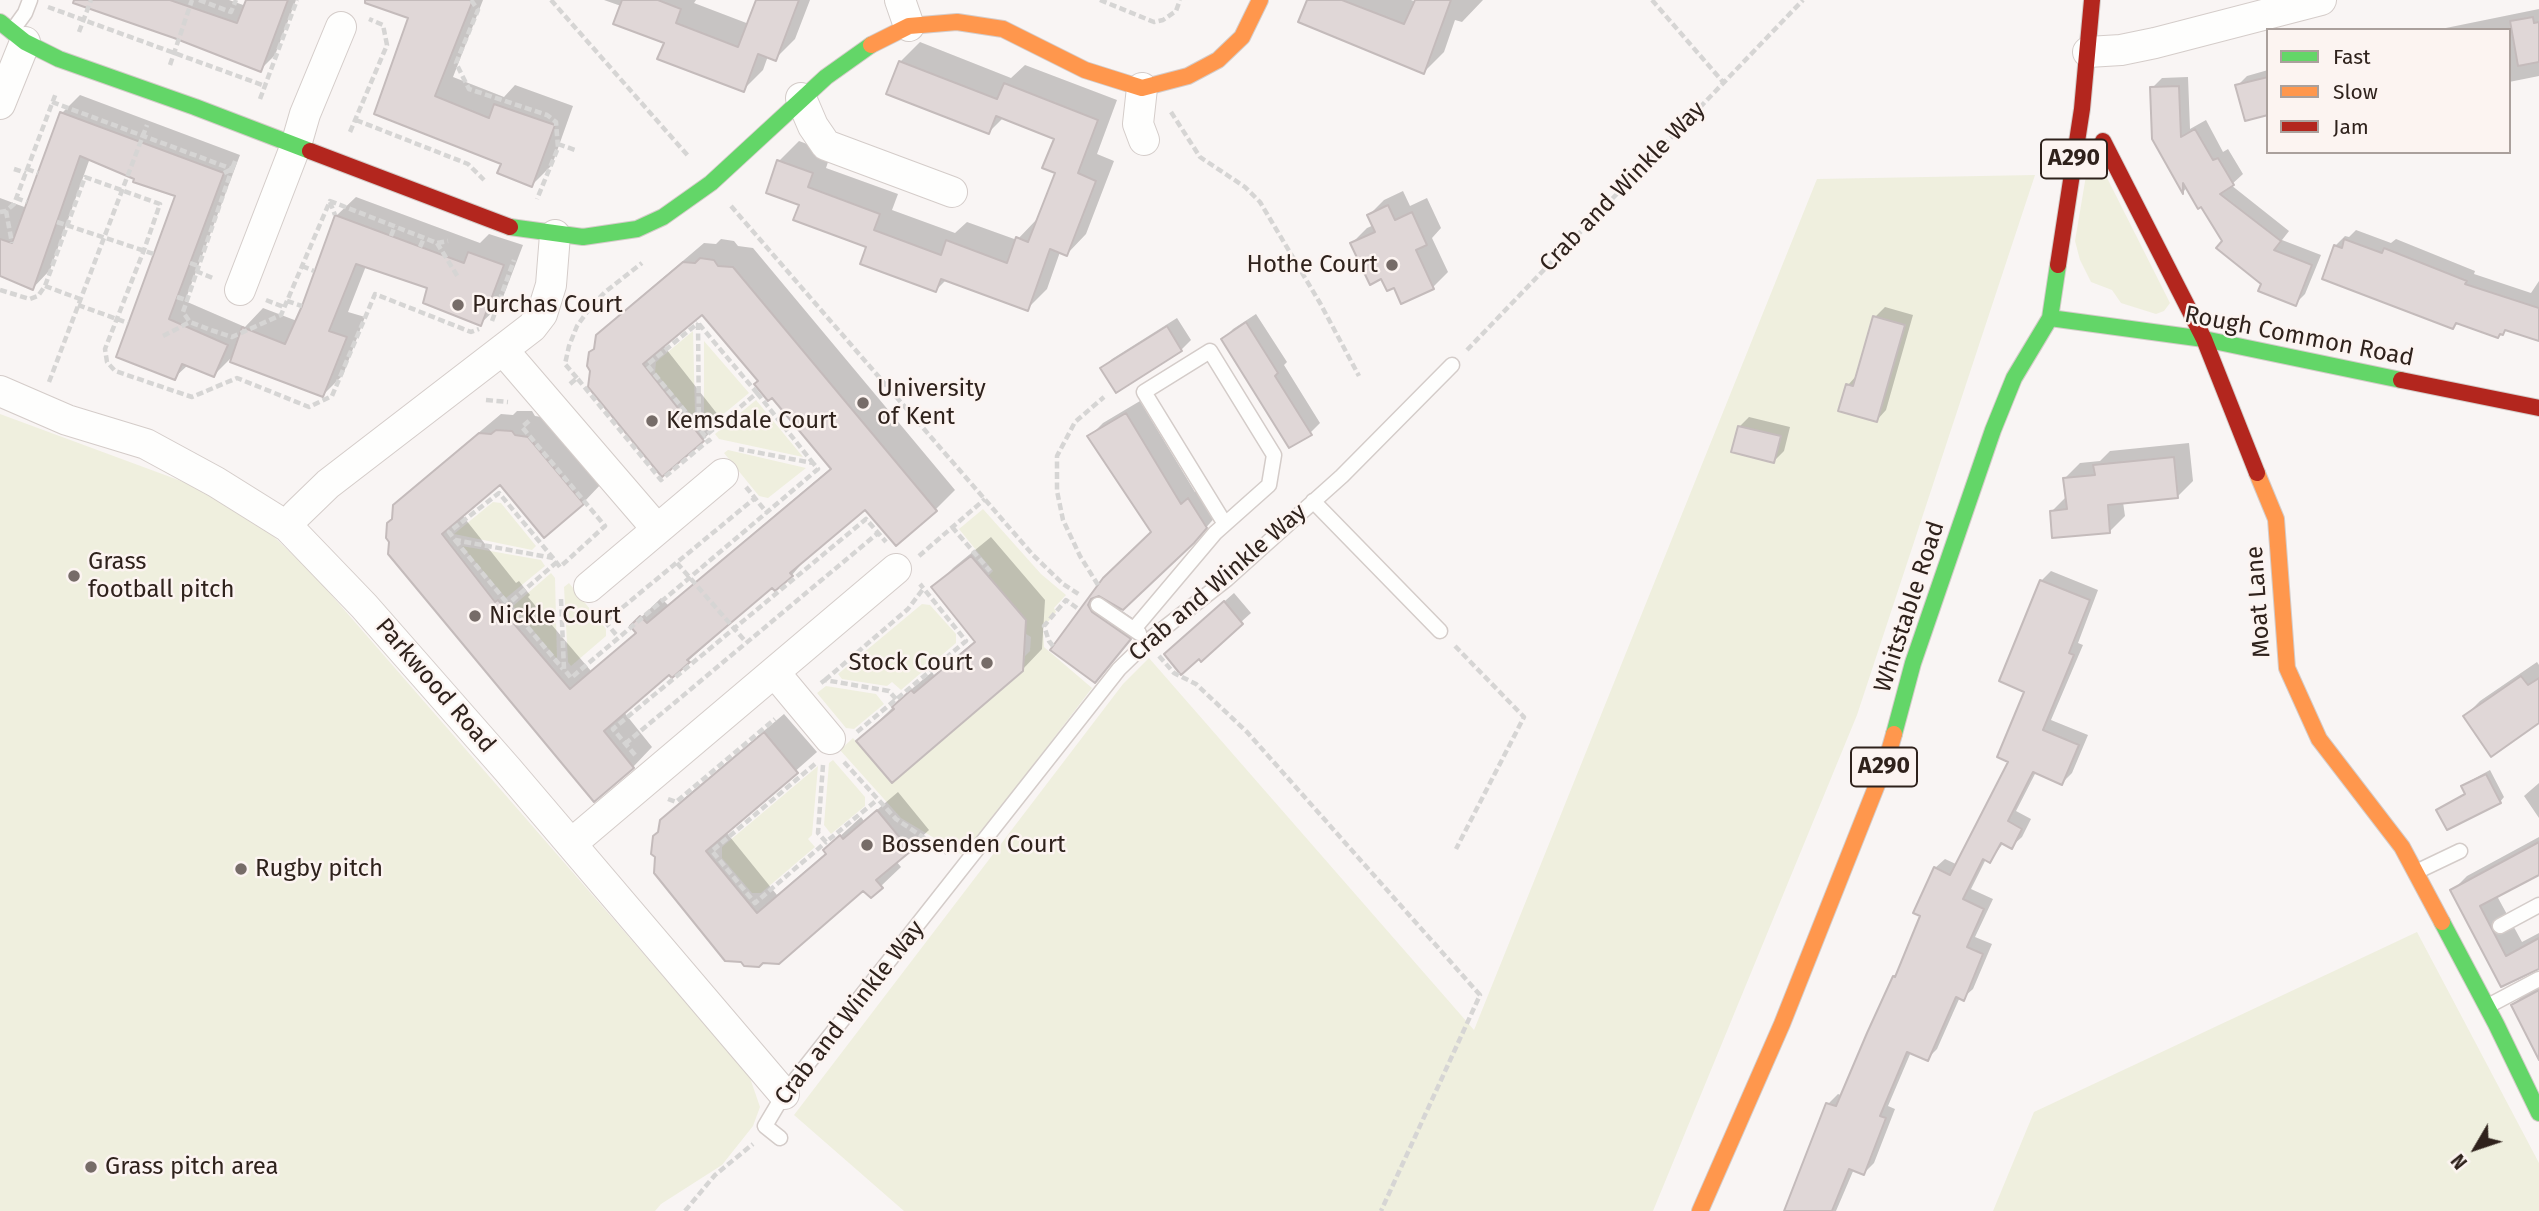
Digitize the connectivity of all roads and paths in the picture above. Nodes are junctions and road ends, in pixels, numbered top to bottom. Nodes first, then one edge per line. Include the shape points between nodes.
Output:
1 (192, 0) edge
2 (200, 0) edge
3 (236, 0) edge
4 (297, 0) edge
5 (471, 0) edge
6 (551, 0) edge
7 (1100, 0) edge
8 (1180, 0) edge
9 (1260, 0) edge
10 (1652, 0) edge
11 (1803, 0) edge
12 (2092, 0) edge
13 (2320, 0) edge
14 (36, 2) edge
15 (905, 13) edge
16 (341, 27) dead end
17 (12, 32) edge
18 (2088, 52) junction
19 (174, 53) junction
20 (67, 62) junction
21 (1723, 82) junction
22 (265, 86) junction
23 (1152, 86) junction
24 (159, 95) junction
25 (801, 98) junction
26 (52, 102) junction
27 (0, 104) edge
28 (356, 120) dead end
29 (118, 126) junction
30 (249, 128) junction
31 (116, 132) dead end
32 (144, 136) junction
33 (1144, 140) dead end
34 (2103, 141) dead end
35 (558, 144) junction
36 (296, 145) junction
37 (575, 150) dead end
38 (14, 169) dead end
39 (232, 169) junction
40 (26, 171) junction
41 (38, 173) dead end
42 (224, 173) dead end
43 (711, 183) junction
44 (492, 188) dead end
45 (124, 190) junction
46 (952, 192) dead end
47 (16, 198) junction
48 (525, 199) dead end
49 (330, 201) junction
50 (27, 202) dead end
51 (3, 211) edge
52 (335, 215) dead end
53 (57, 222) dead end
54 (66, 226) junction
55 (395, 226) junction
56 (525, 230) junction
57 (555, 235) junction
58 (391, 236) dead end
59 (106, 237) junction
60 (424, 238) junction
61 (461, 239) dead end
62 (12, 243) dead end
63 (437, 243) junction
64 (420, 247) dead end
65 (144, 250) junction
66 (46, 254) dead end
67 (153, 254) dead end
68 (504, 255) dead end
69 (55, 258) junction
70 (515, 259) junction
71 (646, 260) dead end
72 (190, 263) dead end
73 (198, 266) junction
74 (302, 266) junction
75 (314, 271) dead end
76 (458, 277) dead end
77 (45, 286) junction
78 (0, 290) edge
79 (240, 290) dead end
80 (177, 297) dead end
81 (186, 300) junction
82 (287, 301) junction
83 (79, 302) junction
84 (302, 306) dead end
85 (2050, 318) junction
86 (117, 320) junction
87 (190, 322) junction
88 (128, 323) dead end
89 (491, 323) dead end
90 (698, 323) junction
91 (481, 328) dead end
92 (163, 336) dead end
93 (2204, 339) junction
94 (503, 350) junction
95 (1452, 365) joint
96 (1359, 376) dead end
97 (577, 378) junction
98 (0, 391) edge
99 (757, 393) junction
100 (1104, 397) dead end
101 (478, 400) dead end
102 (513, 402) dead end
103 (549, 403) junction
104 (2539, 408) edge
105 (39, 409) junction
106 (699, 428) junction
107 (709, 440) junction
108 (728, 460) junction
109 (1336, 460) dead end
110 (813, 463) junction
111 (1342, 476) junction
112 (755, 498) junction
113 (985, 499) junction
114 (1313, 501) junction
115 (767, 513) junction
116 (1225, 524) junction
117 (288, 527) junction
118 (952, 527) junction
119 (657, 529) junction
120 (878, 533) junction
121 (455, 540) junction
122 (557, 562) junction
123 (903, 562) junction
124 (677, 563) junction
125 (990, 571) dead end
126 (690, 577) junction
127 (575, 589) junction
128 (923, 589) junction
129 (1072, 590) junction
130 (1066, 600) junction
131 (508, 604) junction
132 (1098, 605) joint
133 (1079, 610) dead end
134 (1118, 618) junction
135 (606, 621) junction
136 (734, 628) junction
137 (1134, 629) junction
138 (1440, 631) joint
139 (618, 636) junction
140 (1149, 640) junction
141 (746, 642) junction
142 (1053, 646) dead end
143 (564, 669) junction
144 (775, 673) junction
145 (825, 680) junction
146 (817, 686) dead end
147 (896, 699) junction
148 (779, 716) dead end
149 (841, 744) junction
150 (665, 795) dead end
151 (877, 800) junction
152 (826, 842) junction
153 (571, 844) junction
154 (1456, 849) dead end
155 (2460, 851) dead end
156 (965, 865) junction
157 (2414, 873) junction
158 (2539, 905) edge
159 (2500, 926) dead end
160 (2539, 979) edge
161 (2487, 1006) junction
162 (784, 1094) junction
163 (2539, 1113) edge
164 (765, 1126) junction
165 (780, 1138) dead end
166 (684, 1211) edge
167 (1381, 1211) edge
168 (1700, 1211) edge

1 - 19 path
2 - 3 path via 231,12
4 - 22 path
5 - 35 path via 478,10 456,63 469,89 547,116 555,122
6 - 43 path
7 - 8 path via 1154,22 1170,17
9 - 23 street via 1242,37 1218,60 1188,76
10 - 21 path
11 - 21 path, Crab and Winkle Way
12 - 18 street, Whitstable Road / A290
13 - 18 street via 2155,43
14 - 17 lane
14 - 19 path
15 - 23 street via 1003,29 1085,70
15 - 25 street
16 - 36 street
17 - 20 street
17 - 27 street
18 - 85 street, Whitstable Road / A290
19 - 22 path
19 - 24 path
20 - 24 street
20 - 26 path
21 - 95 path, Crab and Winkle Way
22 - 30 path
23 - 33 street via 1138,124
23 - 96 path via 1200,157 1260,202
24 - 30 street
24 - 32 path
25 - 43 street
25 - 46 street via 826,145
26 - 29 path
26 - 40 path
28 - 44 path via 468,164
29 - 31 path
29 - 32 path
30 - 36 street
30 - 39 path
32 - 39 path
32 - 45 path
34 - 93 street, Moat Lane
35 - 37 path
35 - 48 path via 536,203
36 - 56 street via 485,219
36 - 79 street
38 - 40 path
39 - 42 path
39 - 73 path
40 - 41 path
40 - 47 path
43 - 57 street via 663,217 637,229 583,237
43 - 113 path
45 - 54 path via 85,177
45 - 59 path
45 - 65 path via 160,204
47 - 50 path
47 - 51 path
49 - 52 path
49 - 55 path
49 - 74 path
51 - 62 path
53 - 54 path
54 - 59 path
54 - 69 path
55 - 58 path
55 - 60 path
56 - 57 street
56 - 70 path
57 - 94 street via 551,285 542,314
59 - 65 path
59 - 83 path
60 - 63 path
60 - 64 path
61 - 63 path
63 - 76 path
65 - 67 path
65 - 86 path
66 - 69 path
68 - 70 path
69 - 77 path
70 - 89 path
71 - 97 path via 605,292 577,326 565,364
72 - 73 path
73 - 81 path
74 - 75 path
74 - 82 path
77 - 78 path via 30,299
77 - 83 path
80 - 81 path
81 - 87 path via 183,312
82 - 84 path
82 - 87 path via 281,315 232,337
83 - 86 path
83 - 105 path
85 - 93 street, Rough Common Road
85 - 168 street, Whitstable Road / A290 via 2014,378 1993,430 1913,663 1886,762 1782,1024
86 - 88 path
86 - 91 path via 104,349 115,371 191,397 237,378 309,407 332,396 375,294 471,332
87 - 92 path
90 - 99 path
90 - 106 path
90 - 106 path via 647,365
93 - 104 street, Rough Common Road
93 - 157 street, Moat Lane via 2276,519 2287,668 2319,739 2402,848
94 - 103 street
94 - 117 street via 328,484
95 - 111 lane, Crab and Winkle Way
97 - 103 path
97 - 107 path via 661,480
98 - 105 street, Parkwood Road
99 - 107 path
99 - 110 path
100 - 134 path via 1075,422 1057,456 1057,491 1063,520 1080,556
101 - 102 path
103 - 119 street
103 - 122 path via 522,427 605,526
105 - 117 street, Parkwood Road via 146,444
106 - 107 path
107 - 108 path
108 - 110 path
108 - 112 path
108 - 119 street
109 - 111 lane
110 - 115 path via 818,469
111 - 114 lane, Crab and Winkle Way
112 - 115 path
112 - 124 path
113 - 118 path
113 - 129 path via 1033,555
114 - 138 lane
114 - 140 lane, Crab and Winkle Way via 1227,579
115 - 126 path
116 - 116 lane via 1144,392 1210,351 1274,455 1269,485
116 - 137 lane
117 - 153 street, Parkwood Road via 364,606
118 - 123 path
118 - 125 path
119 - 127 street
120 - 123 path
120 - 136 path via 866,519
120 - 141 path
121 - 122 path
121 - 122 path via 449,532 499,493
121 - 131 path
122 - 127 path
122 - 131 path
123 - 128 path
123 - 144 street
124 - 126 path
124 - 135 path
126 - 136 path
126 - 139 path
127 - 135 path
127 - 143 path
128 - 145 path via 908,609
128 - 147 path via 966,641
129 - 130 path
129 - 132 path
130 - 133 path
130 - 142 path via 1044,626
131 - 143 path
132 - 134 lane
134 - 137 lane
135 - 139 path
136 - 141 path
136 - 141 path via 613,729 625,744
137 - 140 lane
138 - 154 path via 1524,717
139 - 143 path via 570,678
140 - 156 lane, Crab and Winkle Way via 1119,669
140 - 167 path via 1174,673 1196,684 1247,732 1480,995
144 - 149 street
144 - 153 street
145 - 146 path
145 - 147 path via 889,691
147 - 149 path
148 - 150 path via 676,802
149 - 151 path
151 - 152 path
151 - 156 path via 896,819
152 - 152 path via 818,833 824,757 712,851 755,903
153 - 162 street, Parkwood Road
155 - 157 lane
156 - 162 lane, Crab and Winkle Way
157 - 161 street, Moat Lane
158 - 159 lane
160 - 161 lane
161 - 163 street, Moat Lane
162 - 164 lane, Crab and Winkle Way
164 - 165 lane
164 - 166 path, Crab and Winkle Way via 752,1145 715,1175

